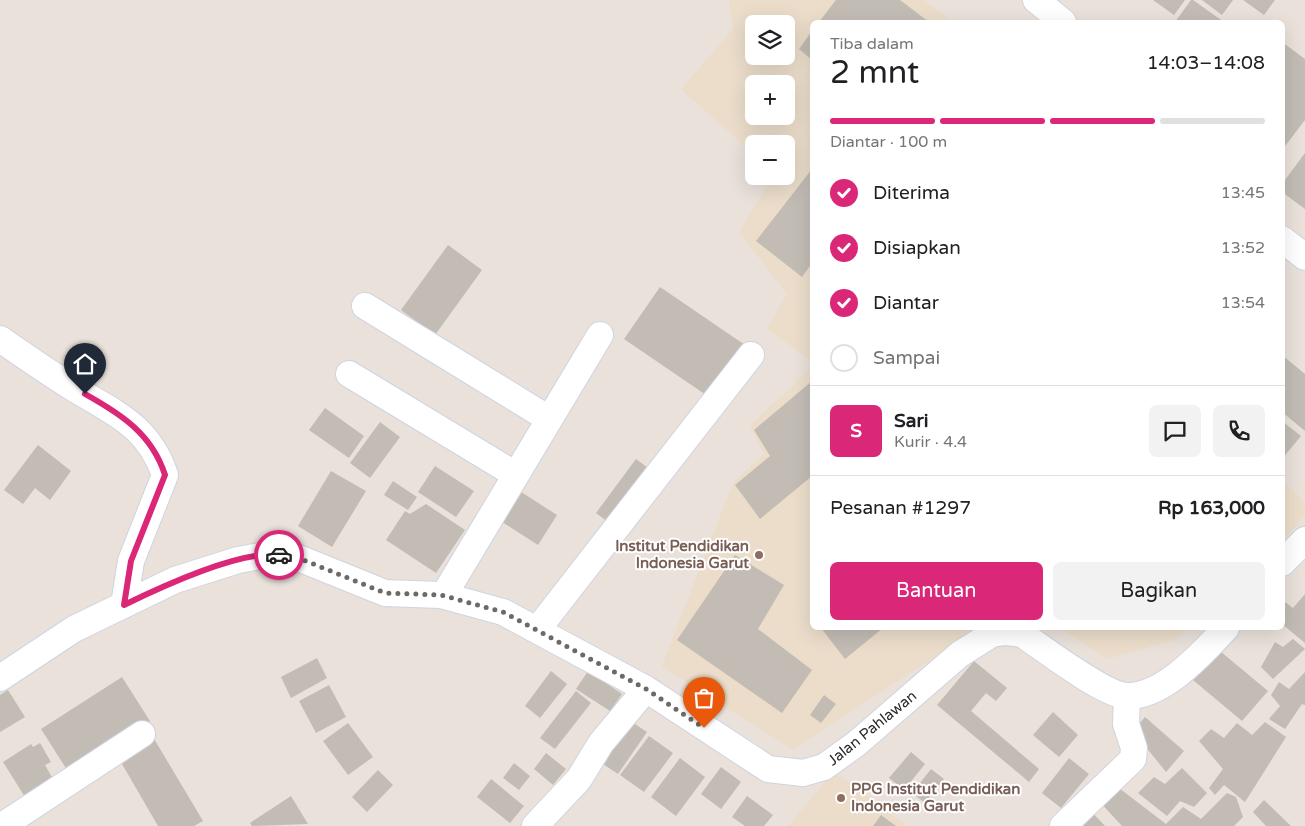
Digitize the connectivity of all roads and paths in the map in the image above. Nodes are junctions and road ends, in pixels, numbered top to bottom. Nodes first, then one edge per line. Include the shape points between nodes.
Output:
1 (1036, 0) edge
2 (1061, 20) edge
3 (1285, 240) edge
4 (1305, 256) edge
5 (365, 306) dead end
6 (600, 335) dead end
7 (0, 338) edge
8 (751, 355) dead end
9 (349, 374) dead end
10 (549, 420) junction
11 (516, 476) junction
12 (1305, 540) edge
13 (1285, 560) edge
14 (444, 596) junction
15 (124, 605) junction
16 (537, 630) junction
17 (1224, 630) edge
18 (0, 678) edge
19 (646, 689) junction
20 (1127, 696) junction
21 (142, 734) dead end
22 (2, 826) edge
23 (534, 826) edge
24 (1063, 826) edge

1 - 2 street
3 - 4 street
5 - 10 street
6 - 10 street
7 - 15 street via 72,387 119,414 146,438 160,457 165,475 131,561
8 - 16 street
9 - 11 street
10 - 11 street
11 - 14 street
12 - 13 street
14 - 15 street, Jalan Pahlawan via 385,593 296,557 271,554 238,560 175,580
14 - 16 street, Jalan Pahlawan via 503,612
15 - 18 street, Jalan Pahlawan via 74,629
16 - 19 street, Jalan Pahlawan
17 - 20 street via 1190,666 1149,692
19 - 20 street, Jalan Pahlawan via 768,769 804,773 824,767 856,744 960,654 992,634 1022,634 1109,691
19 - 23 street via 601,743 579,779
20 - 24 street via 1126,724 1134,748 1133,759
21 - 22 street

